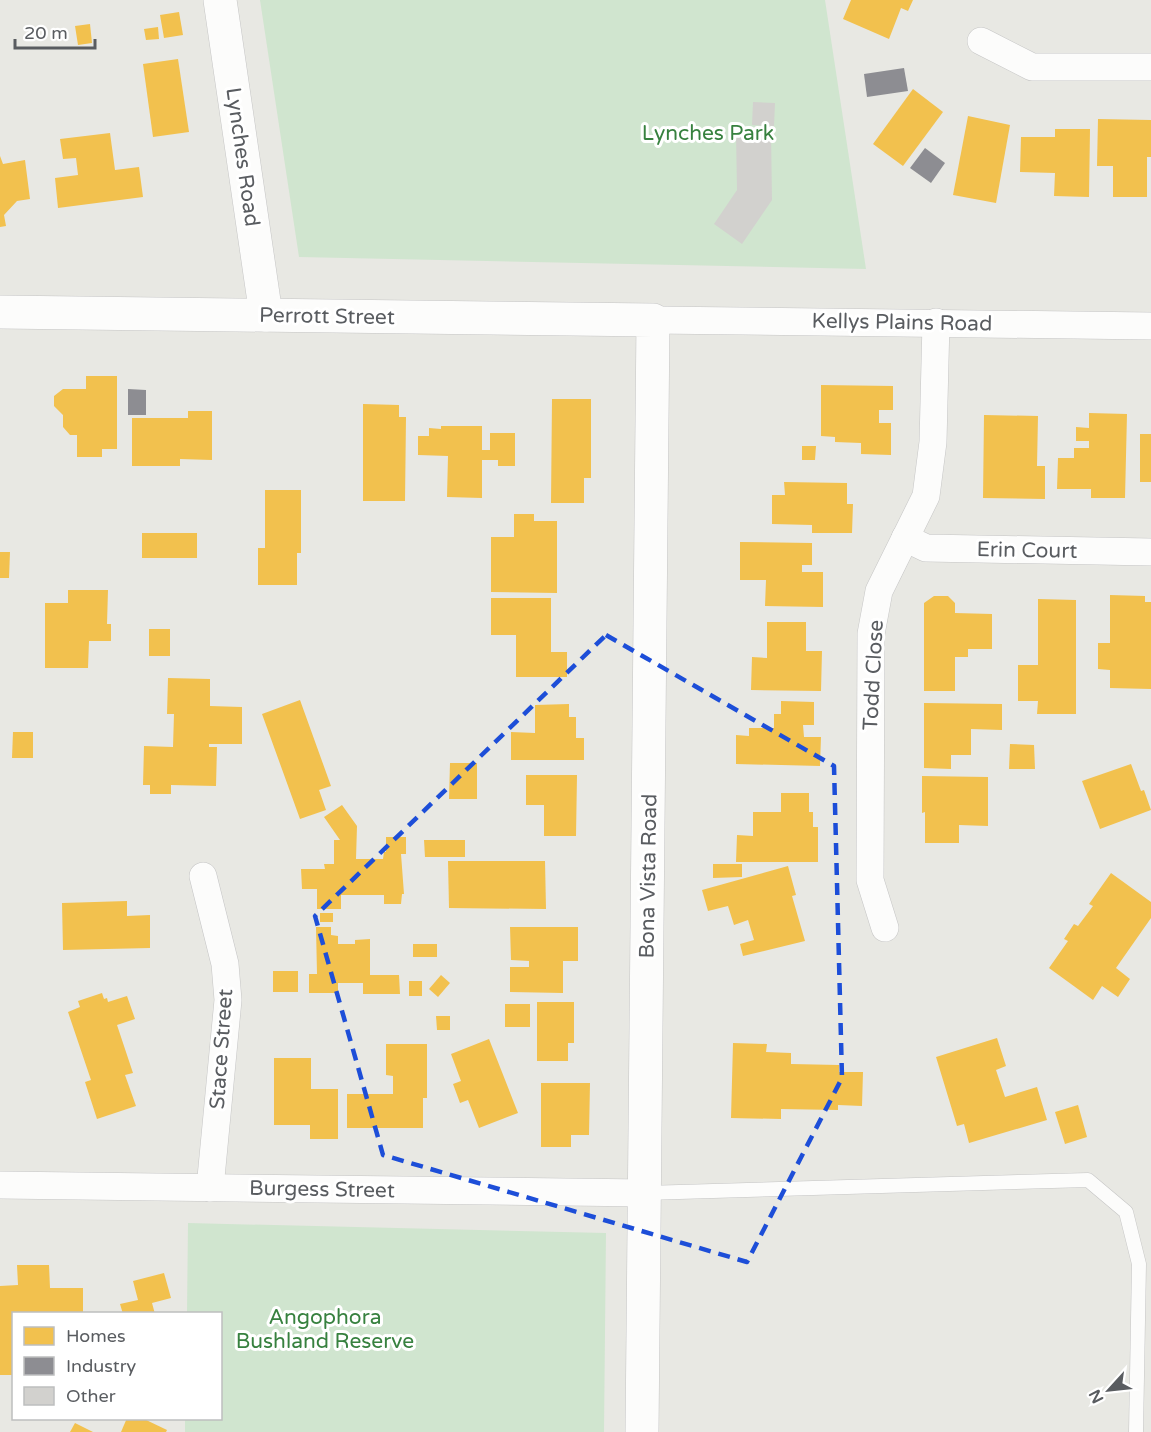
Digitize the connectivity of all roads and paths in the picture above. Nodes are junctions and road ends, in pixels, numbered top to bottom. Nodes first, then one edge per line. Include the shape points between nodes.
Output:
1 (220, 0) edge
2 (981, 41) dead end
3 (1151, 67) edge
4 (0, 312) edge
5 (266, 315) junction
6 (653, 320) junction
7 (936, 322) junction
8 (1151, 326) edge
9 (905, 538) junction
10 (1151, 552) edge
11 (203, 876) dead end
12 (885, 928) dead end
13 (0, 1185) edge
14 (210, 1188) junction
15 (645, 1192) junction
16 (642, 1432) edge
17 (1136, 1432) edge

1 - 5 street, Lynches Road
2 - 3 street via 1032,67
4 - 5 street, Perrott Street
5 - 6 street, Perrott Street
6 - 7 street, Kellys Plains Road
6 - 15 street, Bona Vista Road
7 - 8 street, Kellys Plains Road
7 - 9 street, Todd Close via 932,453 926,496
9 - 10 street, Erin Court via 926,548
9 - 12 street, Todd Close via 879,591 871,634 870,880
11 - 14 street, Stace Street via 225,964 228,1000
13 - 14 street, Burgess Street
14 - 15 street, Burgess Street
15 - 16 street, Bona Vista Road
15 - 17 lane via 1088,1180 1126,1212 1139,1264

